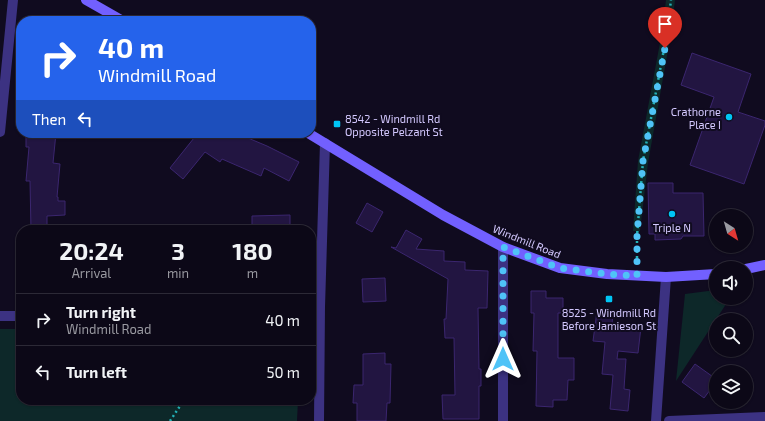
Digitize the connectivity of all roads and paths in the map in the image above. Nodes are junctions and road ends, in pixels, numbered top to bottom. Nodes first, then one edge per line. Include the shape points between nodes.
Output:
1 (13, 0) edge
2 (86, 0) edge
3 (671, 0) edge
4 (114, 16) edge
5 (0, 132) edge
6 (316, 138) edge
7 (325, 143) junction
8 (503, 247) junction
9 (765, 265) edge
10 (753, 268) edge
11 (709, 274) edge
12 (637, 276) junction
13 (666, 277) junction
14 (316, 307) edge
15 (0, 316) edge
16 (16, 316) edge
17 (181, 405) edge
18 (765, 417) edge
19 (170, 421) edge
20 (319, 421) edge
21 (503, 421) edge
22 (656, 421) edge
23 (669, 421) edge

1 - 5 street
2 - 4 main road
3 - 12 path via 668,33 643,161 637,236
6 - 7 main road, Windmill Road
7 - 8 main road, Windmill Road via 442,215
7 - 14 street
8 - 12 main road, Windmill Road via 560,268
8 - 21 street
9 - 10 main road
11 - 13 main road, Windmill Road
12 - 13 main road, Windmill Road
13 - 22 street
14 - 20 street
15 - 16 street
17 - 19 path
18 - 23 street

